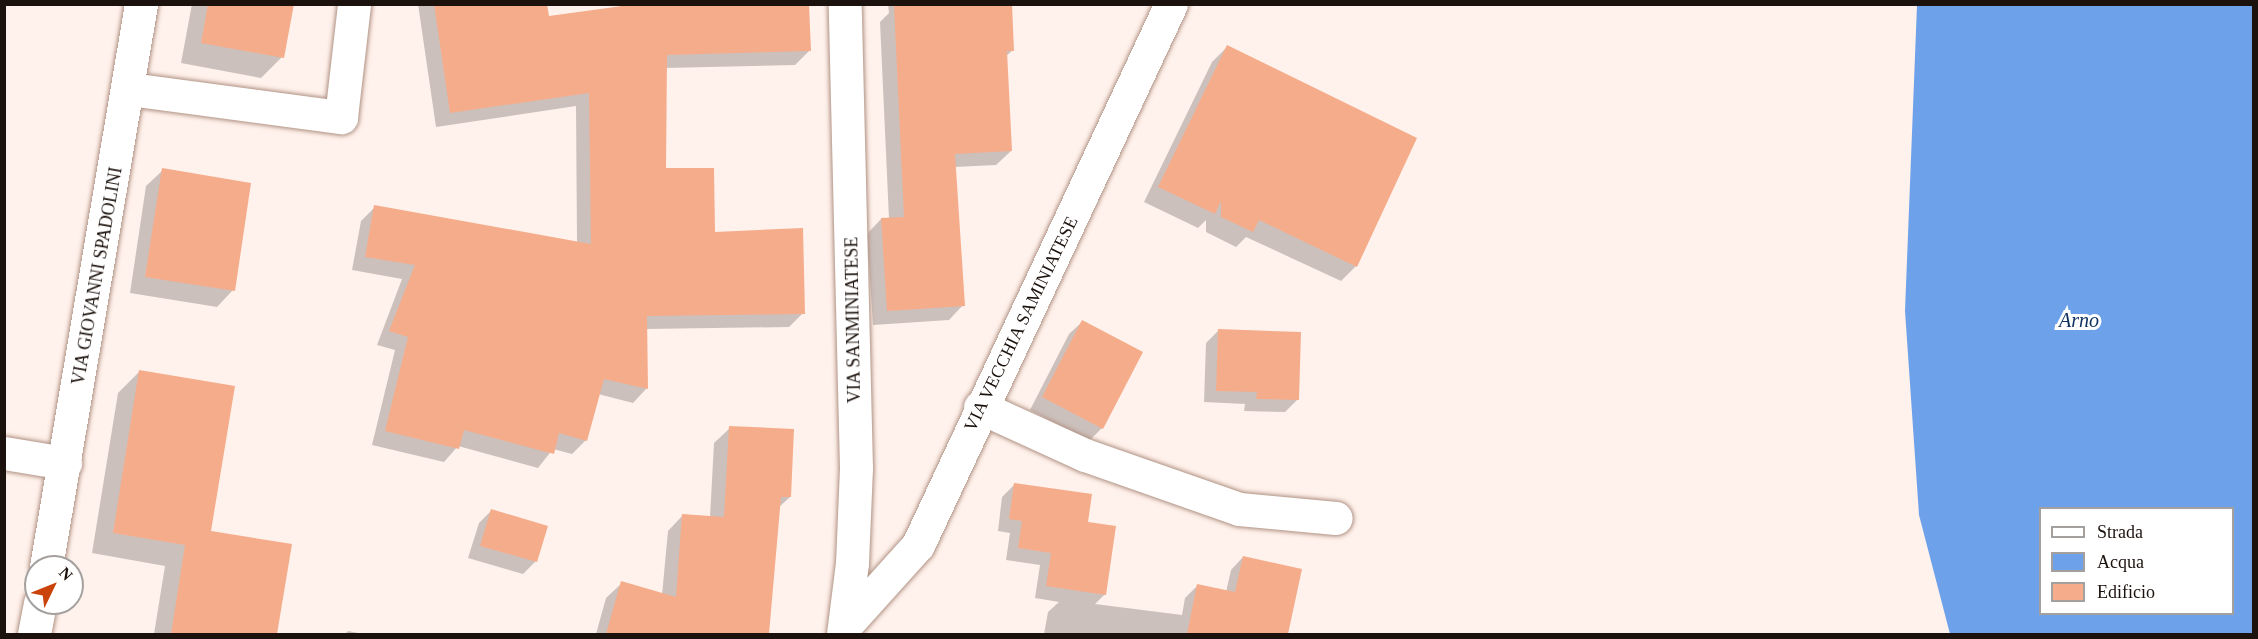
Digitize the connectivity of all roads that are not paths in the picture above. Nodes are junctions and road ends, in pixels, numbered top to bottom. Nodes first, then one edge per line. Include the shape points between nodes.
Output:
1 (141, 4) edge
2 (354, 4) edge
3 (845, 4) edge
4 (1171, 4) edge
5 (130, 89) junction
6 (980, 407) junction
7 (4, 453) edge
8 (65, 463) junction
9 (1336, 518) dead end
10 (48, 555) edge
11 (38, 615) edge
12 (844, 630) edge
13 (34, 634) edge

1 - 5 street, VIA GIOVANNI SPADOLINI
2 - 5 street via 341,117
3 - 12 street, VIA SANMINIATESE via 856,468
4 - 6 street, VIA VECCHIA SAMINIATESE
5 - 8 street, VIA GIOVANNI SPADOLINI
6 - 9 street via 1085,455 1239,509
6 - 12 street, VIA VECCHIA SAMINIATESE via 918,545
7 - 8 street
8 - 10 street, VIA GIOVANNI SPADOLINI
11 - 13 street

